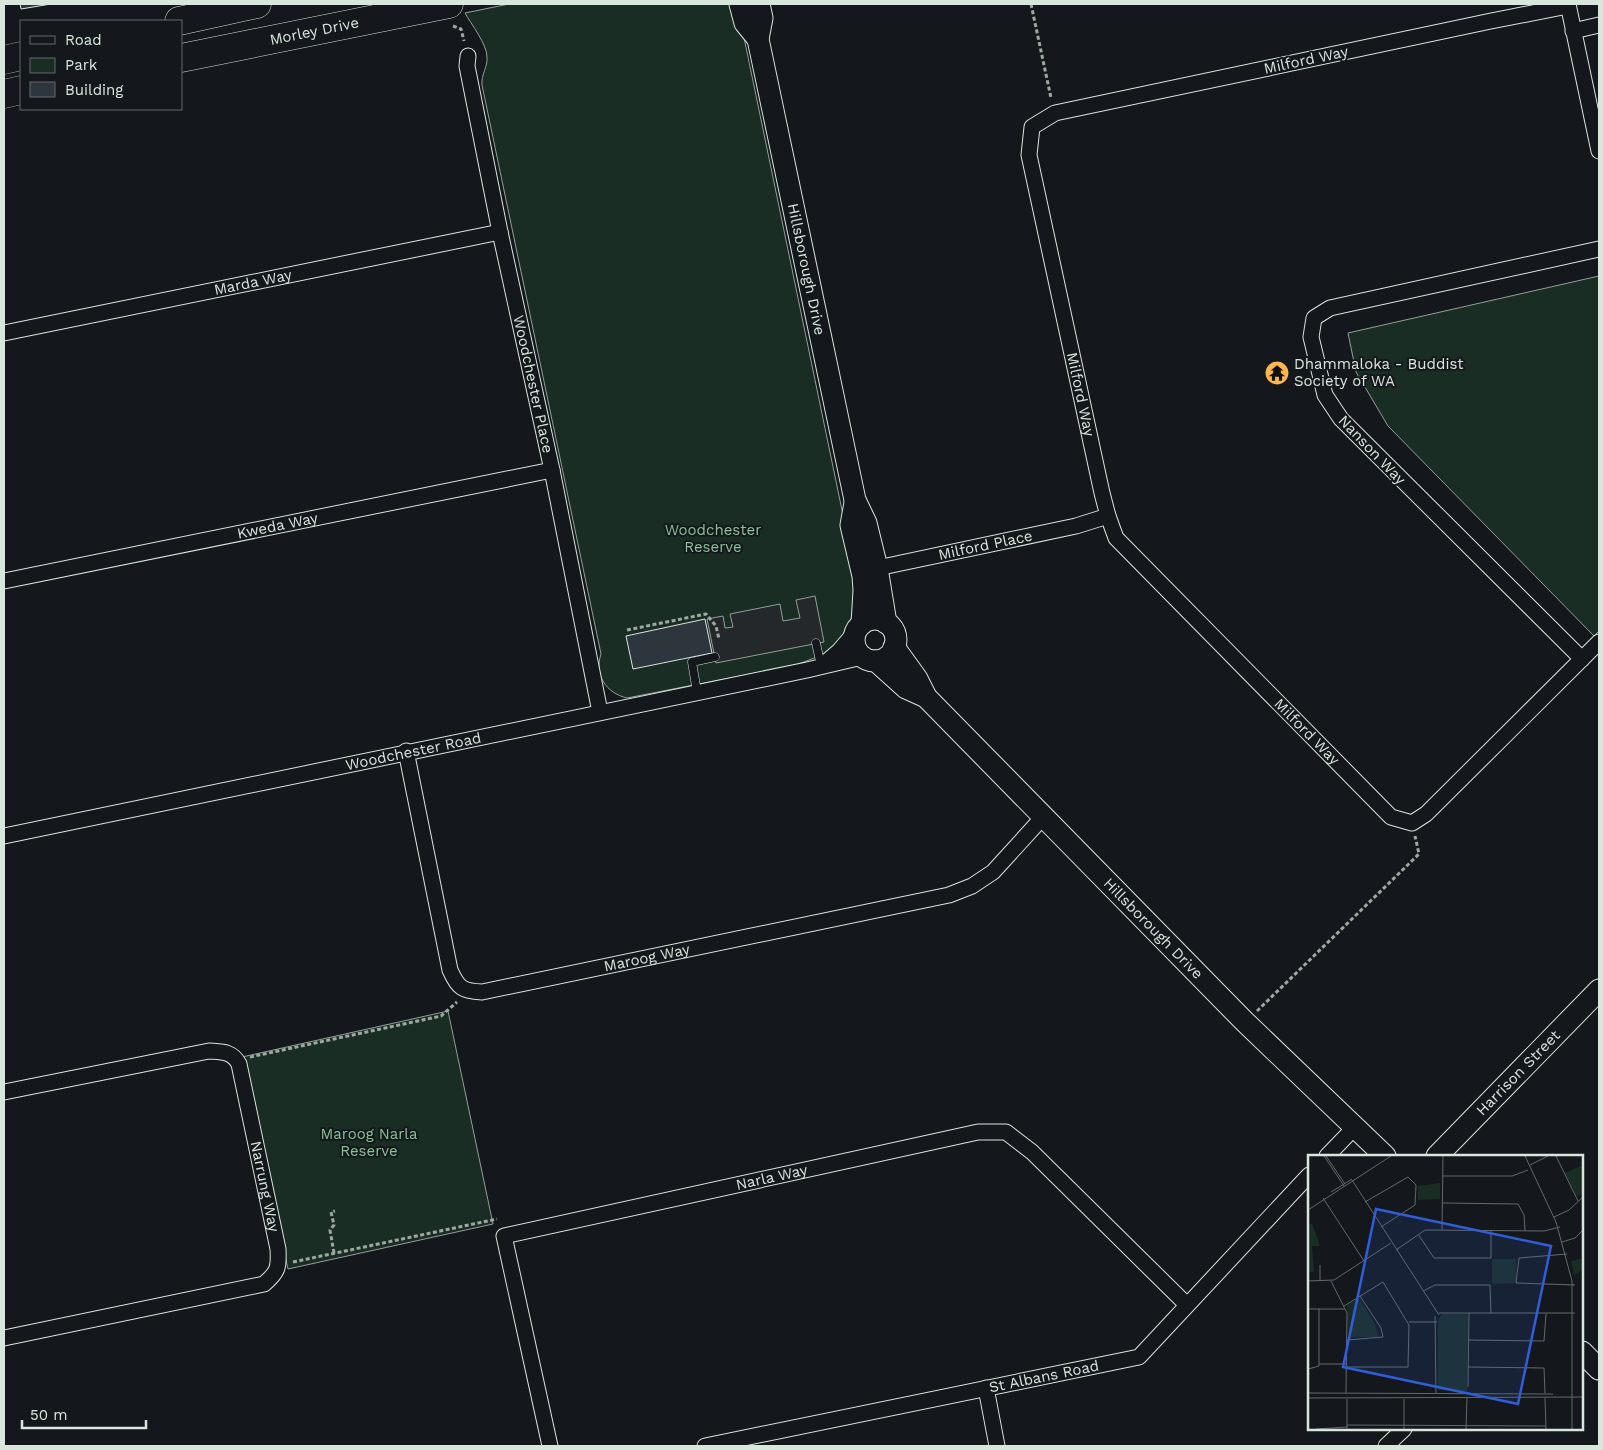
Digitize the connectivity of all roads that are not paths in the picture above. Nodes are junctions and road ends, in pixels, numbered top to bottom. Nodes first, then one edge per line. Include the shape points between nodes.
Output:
1 (257, 4) edge
2 (740, 4) edge
3 (759, 4) edge
4 (1568, 5) edge
5 (449, 14) edge
6 (182, 20) edge
7 (1599, 25) edge
8 (1574, 31) junction
9 (758, 39) junction
10 (20, 56) edge
11 (468, 56) road end
12 (182, 58) edge
13 (4, 60) edge
14 (20, 90) edge
15 (4, 94) edge
16 (1599, 151) edge
17 (500, 232) junction
18 (1599, 249) edge
19 (4, 333) edge
20 (552, 470) junction
21 (1108, 516) junction
22 (869, 570) junction
23 (4, 581) edge
24 (886, 623) junction
25 (859, 627) junction
26 (1599, 642) edge
27 (816, 643) dead end
28 (894, 647) junction
29 (715, 657) dead end
30 (869, 659) junction
31 (1582, 659) junction
32 (821, 666) junction
33 (697, 692) junction
34 (926, 697) junction
35 (600, 712) junction
36 (406, 752) junction
37 (1044, 816) junction
38 (4, 836) edge
39 (1599, 990) edge
40 (4, 1092) edge
41 (1355, 1126) junction
42 (1328, 1155) edge
43 (1384, 1155) edge
44 (1438, 1155) edge
45 (1308, 1177) edge
46 (1187, 1305) junction
47 (4, 1338) edge
48 (1583, 1353) edge
49 (1599, 1369) edge
50 (986, 1388) junction
51 (1403, 1430) edge
52 (550, 1446) edge
53 (705, 1446) edge
54 (997, 1446) edge
55 (1386, 1446) edge

1 - 6 highway
2 - 9 street, Hillsborough Drive via 745,23
3 - 9 street, Hillsborough Drive via 762,18
4 - 8 street
4 - 21 street, Milford Way via 1055,113 1032,127 1029,154
5 - 12 highway, Morley Drive
7 - 8 street
8 - 16 street
9 - 22 street, Hillsborough Drive via 855,500 866,523
10 - 13 highway
11 - 17 street, Woodchester Place via 467,66
14 - 15 highway
17 - 19 street, Marda Way
17 - 20 street, Woodchester Place
18 - 31 street, Nanson Way via 1330,308 1314,318 1311,337 1325,395 1341,419
20 - 23 street, Kweda Way
20 - 35 street, Woodchester Place
21 - 22 street, Milford Place via 1076,526
21 - 31 street, Milford Way via 1116,538 1377,803 1391,816 1412,823 1426,814
22 - 24 street, Hillsborough Drive
22 - 25 street, Hillsborough Drive
24 - 25 street via 869,620
24 - 28 street via 896,637
25 - 30 street via 854,644 857,652
25 - 32 street, Woodchester Road via 839,652
26 - 31 street
27 - 32 lane
28 - 30 street via 885,658
28 - 34 street, Hillsborough Drive
29 - 33 lane via 692,662
30 - 32 street, Woodchester Road
30 - 34 street, Hillsborough Drive via 906,688
32 - 33 street, Woodchester Road
33 - 35 street, Woodchester Road
34 - 37 street, Hillsborough Drive
35 - 36 street, Woodchester Road
36 - 37 street, Maroog Way via 450,970 456,985 468,992 482,992 949,896 993,872
36 - 38 street, Woodchester Road
37 - 41 street, Hillsborough Drive via 1245,1022
39 - 44 street, Harrison Street
40 - 47 street, Narrung Way via 208,1051 228,1052 239,1064 279,1265 264,1284
41 - 42 street
41 - 43 street, Hillsborough Drive
45 - 46 street, St Albans Road
46 - 50 street, St Albans Road via 1139,1357
46 - 52 street, Narla Way via 1032,1152 1006,1132 978,1132 504,1236
48 - 49 street
50 - 53 street, St Albans Road
50 - 54 street
51 - 55 street

